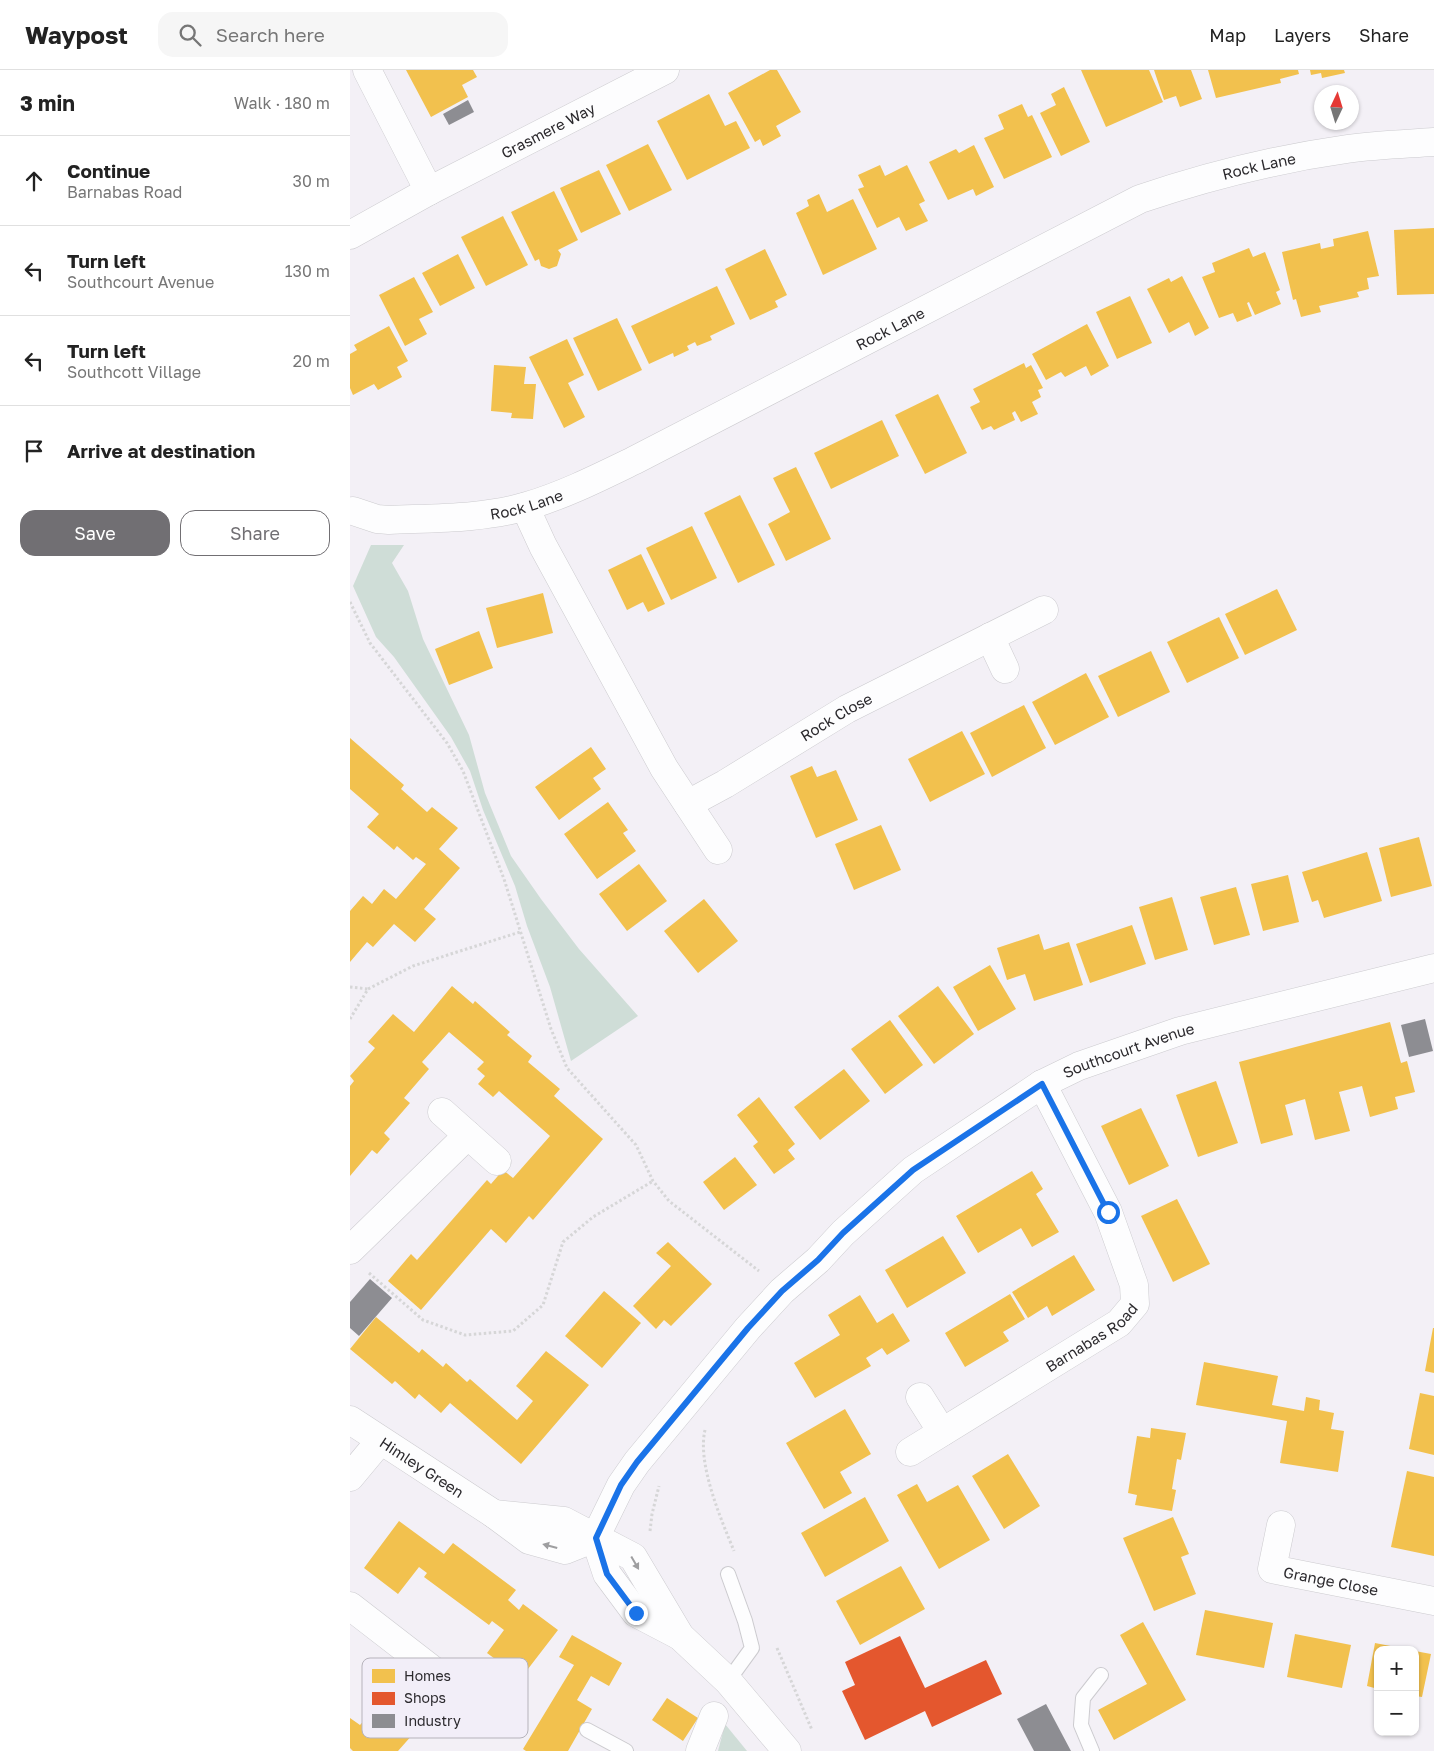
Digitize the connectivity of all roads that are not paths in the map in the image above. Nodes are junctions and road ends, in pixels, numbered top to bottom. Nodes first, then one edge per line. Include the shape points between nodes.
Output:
1 (367, 70) edge
2 (665, 70) edge
3 (1434, 142) edge
4 (429, 191) junction
5 (350, 235) edge
6 (525, 507) junction
7 (354, 511) dead end
8 (1044, 610) dead end
9 (990, 637) junction
10 (1005, 669) dead end
11 (688, 804) junction
12 (718, 850) dead end
13 (1434, 968) edge
14 (1042, 1084) junction
15 (442, 1112) dead end
16 (468, 1135) junction
17 (497, 1161) dead end
18 (357, 1259) edge
19 (920, 1397) dead end
20 (350, 1420) edge
21 (942, 1432) junction
22 (380, 1441) junction
23 (910, 1452) dead end
24 (350, 1477) edge
25 (1281, 1525) dead end
26 (596, 1538) junction
27 (728, 1574) dead end
28 (1434, 1601) edge
29 (350, 1606) edge
30 (418, 1658) edge
31 (1101, 1675) dead end
32 (728, 1681) junction
33 (714, 1716) dead end
34 (587, 1730) dead end
35 (626, 1751) edge
36 (700, 1751) edge
37 (786, 1751) edge
38 (1092, 1751) edge

1 - 4 street
2 - 4 street, Grasmere Way
3 - 6 street, Rock Lane via 1349,148 1263,163 1199,179 1140,199 633,462
4 - 5 street, Grasmere Way
6 - 7 street, Rock Lane via 470,516 389,520
6 - 11 street via 664,768
8 - 9 street, Rock Close
9 - 10 street
9 - 11 street, Rock Close via 847,709
11 - 12 street
13 - 14 street, Southcourt Avenue via 1180,1031 1079,1066
14 - 21 street, Barnabas Road via 1108,1212 1134,1285 1136,1304 1118,1323
14 - 26 street, Southcourt Avenue via 913,1170 782,1291 637,1462 621,1485
15 - 16 street
16 - 17 street
16 - 18 street
19 - 21 street
20 - 22 street, Himley Green
21 - 23 street, Barnabas Road
22 - 24 street
22 - 26 street, Himley Green via 494,1514 564,1522
25 - 28 street, Grange Close via 1272,1569
26 - 32 street via 607,1574 636,1613 680,1636
27 - 32 lane via 752,1648
29 - 30 street
31 - 38 lane via 1083,1698 1081,1725
32 - 37 street
33 - 36 street
34 - 35 lane

